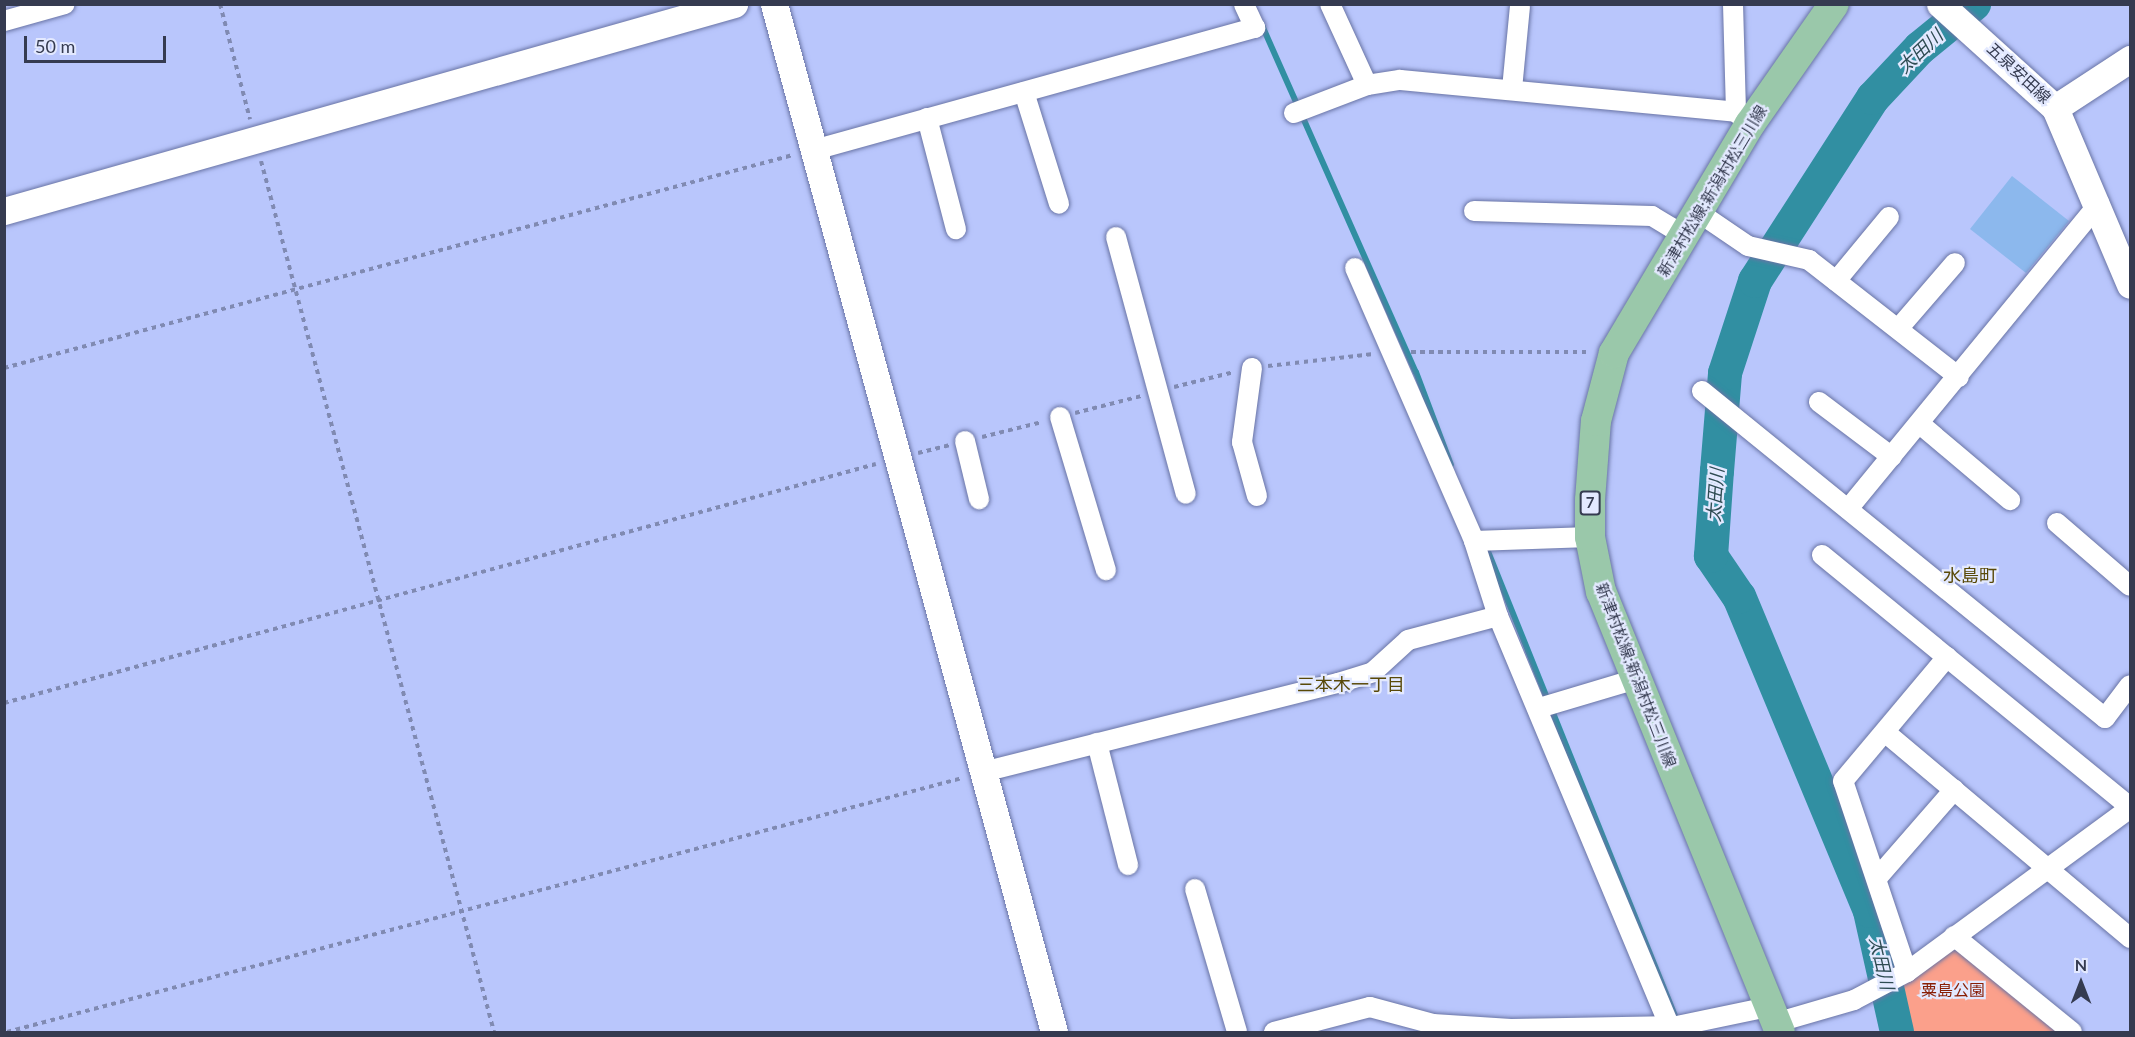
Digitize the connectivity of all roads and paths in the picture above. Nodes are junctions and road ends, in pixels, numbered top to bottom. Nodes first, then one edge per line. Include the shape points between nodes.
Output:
1 (65, 4) edge
2 (734, 4) edge
3 (774, 4) edge
4 (1244, 4) edge
5 (1330, 4) edge
6 (1733, 4) edge
7 (1834, 4) edge
8 (1940, 4) edge
9 (1520, 6) edge
10 (4, 21) edge
11 (2130, 59) edge
12 (1367, 85) junction
13 (1512, 89) junction
14 (1024, 92) junction
15 (2055, 108) junction
16 (1294, 113) dead end
17 (927, 118) junction
18 (1743, 118) junction
19 (814, 150) junction
20 (2099, 203) junction
21 (1059, 204) dead end
22 (4, 211) edge
23 (1474, 211) dead end
24 (1889, 217) dead end
25 (1691, 224) junction
26 (956, 229) dead end
27 (1116, 237) dead end
28 (1955, 262) dead end
29 (1355, 268) dead end
30 (1836, 281) junction
31 (2130, 285) edge
32 (294, 289) junction
33 (1898, 329) junction
34 (1401, 352) dead end
35 (1614, 352) junction
36 (4, 368) edge
37 (1251, 368) dead end
38 (1959, 377) junction
39 (1702, 391) dead end
40 (1819, 402) dead end
41 (1060, 417) dead end
42 (1920, 424) junction
43 (965, 441) dead end
44 (1892, 457) junction
45 (898, 458) junction
46 (1186, 494) dead end
47 (1257, 496) dead end
48 (979, 499) dead end
49 (2010, 500) dead end
50 (1848, 509) junction
51 (2057, 523) dead end
52 (1590, 537) junction
53 (1474, 541) junction
54 (1822, 555) dead end
55 (1106, 570) dead end
56 (2130, 585) edge
57 (376, 603) junction
58 (1498, 616) junction
59 (1947, 657) junction
60 (1636, 678) junction
61 (2130, 686) edge
62 (4, 703) edge
63 (1539, 708) junction
64 (1886, 733) junction
65 (1097, 743) junction
66 (983, 772) junction
67 (1954, 790) junction
68 (2130, 808) edge
69 (1128, 865) dead end
70 (2047, 868) junction
71 (1878, 877) junction
72 (1195, 889) dead end
73 (462, 913) junction
74 (1954, 936) junction
75 (2130, 938) edge
76 (1907, 972) junction
77 (1774, 1021) edge
78 (1671, 1030) edge
79 (7, 1032) edge
80 (494, 1032) edge
81 (1054, 1032) edge
82 (1237, 1032) edge
83 (1274, 1032) edge
84 (2072, 1032) edge

1 - 10 street
2 - 22 street
3 - 19 street
4 - 14 street via 1254,28
5 - 12 street
6 - 18 street
7 - 18 main road, 新津村松線;新潟村松三川線 / 7
8 - 15 street, 五泉安田線
9 - 13 street
11 - 15 street, 五泉安田線
12 - 13 street via 1400,80
12 - 16 street
13 - 18 street
14 - 17 street
14 - 21 street
15 - 20 street
17 - 19 street
17 - 26 street
18 - 25 main road, 新津村松線;新潟村松三川線 / 7
19 - 32 path
19 - 45 street
20 - 31 street
20 - 38 street
23 - 25 street via 1652,216
24 - 30 street
25 - 30 street via 1748,246 1809,260
25 - 35 main road, 新津村松線;新潟村松三川線 / 7
27 - 46 street
28 - 33 street
29 - 53 street
30 - 33 street
32 - 36 path
32 - 57 path
33 - 38 street
34 - 35 path
35 - 52 main road, 新津村松線;新潟村松三川線 / 7 via 1596,421
37 - 47 street via 1242,442
38 - 42 street
39 - 50 street
40 - 44 street
41 - 55 street
42 - 44 street
42 - 49 street
43 - 48 street
44 - 50 street
45 - 57 path
45 - 66 street
50 - 61 street via 2104,718
51 - 56 street
52 - 53 street
52 - 60 main road, 新津村松線;新潟村松三川線 / 7 via 1601,592
53 - 58 street
54 - 59 street
57 - 62 path
57 - 73 path
58 - 63 street
58 - 65 street via 1408,640 1365,674
59 - 64 street
59 - 68 street
60 - 63 street
60 - 77 main road, 新津村松線;新潟村松三川線 / 7
63 - 78 street
64 - 67 street
64 - 71 street via 1843,781
65 - 66 street
65 - 69 street
66 - 73 path
66 - 81 street
67 - 70 street
67 - 71 street
68 - 70 street
70 - 74 street
70 - 75 street
71 - 76 street
72 - 82 street
73 - 79 path
73 - 80 path
74 - 76 street
74 - 84 street
76 - 77 street via 1854,1000
77 - 78 street
78 - 83 street via 1511,1029 1433,1024 1370,1007

